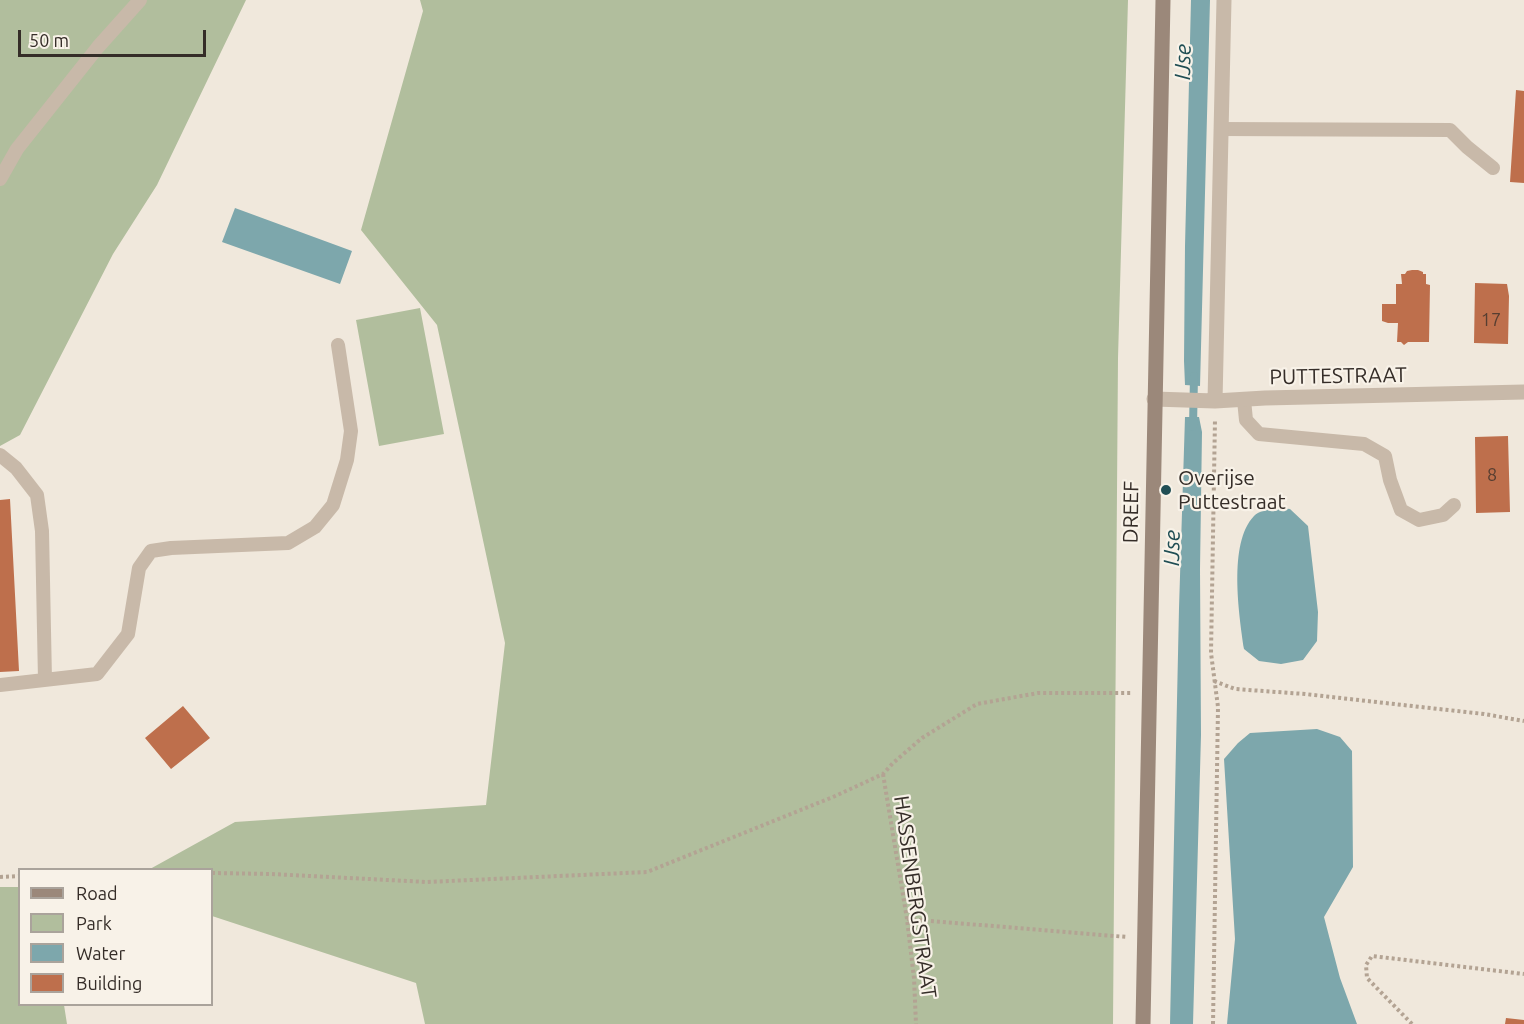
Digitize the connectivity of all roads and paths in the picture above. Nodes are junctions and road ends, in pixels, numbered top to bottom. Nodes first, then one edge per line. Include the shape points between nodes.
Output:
1 (140, 0) edge
2 (1163, 0) edge
3 (1224, 0) edge
4 (1221, 129) junction
5 (1492, 168) dead end
6 (0, 179) edge
7 (338, 345) dead end
8 (1524, 392) edge
9 (1154, 399) junction
10 (1244, 400) junction
11 (1208, 401) junction
12 (0, 455) edge
13 (1454, 505) dead end
14 (45, 680) junction
15 (1214, 681) junction
16 (0, 685) edge
17 (1149, 693) junction
18 (1524, 721) edge
19 (883, 774) junction
20 (213, 873) edge
21 (18, 876) edge
22 (0, 877) edge
23 (907, 919) junction
24 (1144, 937) junction
25 (1524, 974) edge
26 (916, 1024) edge
27 (1143, 1024) edge
28 (1213, 1024) edge
29 (1412, 1024) edge

1 - 6 lane via 17,149
2 - 9 main road, DREEF
3 - 4 street
4 - 5 lane via 1450,130
4 - 11 street
7 - 14 lane via 351,431 333,505 315,527 288,543 151,550 139,568 128,634 97,674
8 - 10 street, PUTTESTRAAT
9 - 11 street, PUTTESTRAAT
9 - 17 main road, DREEF
10 - 11 street, PUTTESTRAAT
10 - 13 lane via 1246,420 1259,434 1364,444 1385,456 1401,510 1419,520 1443,515
11 - 15 path via 1210,653
12 - 14 lane via 38,495
14 - 16 lane
15 - 18 path via 1235,689
15 - 28 path via 1218,707
17 - 19 path via 1038,693 978,704 922,738
17 - 24 main road, DREEF
19 - 20 path via 834,798 647,872 427,882
19 - 23 path, HASSENBERGSTRAAT
21 - 22 path
23 - 24 path
23 - 26 path, HASSENBERGSTRAAT
24 - 27 main road, DREEF
25 - 29 path via 1372,956 1366,965 1367,978

